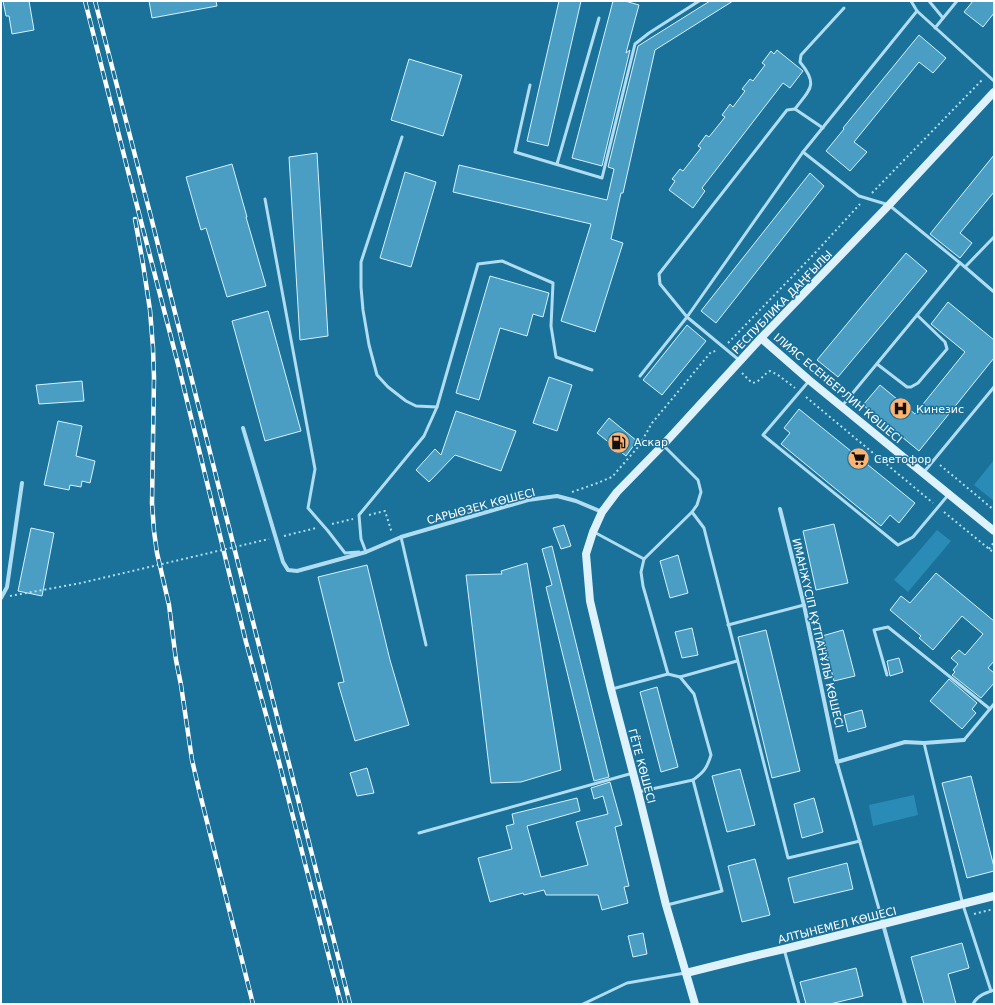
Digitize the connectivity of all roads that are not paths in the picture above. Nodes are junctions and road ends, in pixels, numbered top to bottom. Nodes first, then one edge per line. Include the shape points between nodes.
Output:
1 (699, 1) edge
2 (911, 1) edge
3 (929, 1) edge
4 (957, 1) edge
5 (844, 8) dead end
6 (917, 11) junction
7 (599, 18) dead end
8 (943, 18) junction
9 (935, 28) junction
10 (994, 81) edge
11 (530, 85) dead end
12 (992, 98) edge
13 (795, 109) junction
14 (823, 128) junction
15 (402, 137) dead end
16 (803, 152) junction
17 (557, 164) junction
18 (265, 200) dead end
19 (889, 205) junction
20 (994, 237) edge
21 (960, 263) junction
22 (966, 267) junction
23 (994, 292) edge
24 (917, 315) junction
25 (687, 317) junction
26 (761, 338) junction
27 (740, 361) junction
28 (877, 364) junction
29 (592, 370) dead end
30 (640, 376) dead end
31 (810, 380) junction
32 (994, 387) edge
33 (842, 406) junction
34 (437, 407) junction
35 (243, 428) dead end
36 (663, 445) junction
37 (923, 474) junction
38 (22, 483) dead end
39 (949, 494) junction
40 (780, 509) dead end
41 (602, 512) junction
42 (692, 512) junction
43 (994, 531) edge
44 (593, 532) junction
45 (402, 537) junction
46 (366, 552) junction
47 (644, 559) junction
48 (1, 598) edge
49 (804, 605) junction
50 (728, 625) junction
51 (426, 645) dead end
52 (737, 661) junction
53 (668, 674) junction
54 (887, 675) dead end
55 (680, 677) junction
56 (611, 689) junction
57 (994, 704) edge
58 (990, 709) junction
59 (964, 740) joint
60 (924, 743) junction
61 (837, 762) junction
62 (633, 773) junction
63 (693, 780) junction
64 (638, 792) junction
65 (419, 833) dead end
66 (860, 841) junction
67 (994, 896) edge
68 (963, 904) junction
69 (666, 905) junction
70 (883, 924) junction
71 (784, 950) junction
72 (686, 973) junction
73 (992, 991) edge
74 (583, 1004) edge
75 (695, 1004) edge
76 (799, 1004) edge
77 (906, 1004) edge
78 (973, 1004) edge

1 - 17 lane via 635,44 602,178
2 - 6 lane
3 - 8 lane
4 - 8 lane
5 - 13 lane via 802,55 800,62 807,70 811,81 810,89
6 - 9 lane
6 - 14 lane
7 - 17 lane
8 - 9 lane
9 - 10 lane
11 - 17 lane via 515,152
12 - 19 main road, РЕСПУБЛИКА ДАҢҒЫЛЫ
13 - 14 lane
13 - 25 lane via 787,110 659,274 660,284
14 - 16 lane
15 - 34 lane via 361,262 363,310 376,375 406,401 416,406
16 - 19 lane via 859,196
16 - 25 lane
18 - 46 lane via 315,469 308,508 345,553
19 - 21 lane
19 - 26 main road, РЕСПУБЛИКА ДАҢҒЫЛЫ
20 - 22 lane
21 - 22 lane
21 - 24 lane
22 - 23 lane
24 - 28 lane
24 - 28 lane via 945,342 947,349 918,383 911,387 907,387
25 - 27 lane
25 - 30 lane
26 - 27 main road, РЕСПУБЛИКА ДАҢҒЫЛЫ
26 - 31 main road, ІЛИЯС ЕСЕНБЕРЛИН КӨШЕСІ
27 - 36 main road, РЕСПУБЛИКА ДАҢҒЫЛЫ
28 - 33 lane
29 - 34 lane via 556,357 551,326 553,283 502,261 478,264
31 - 33 main road, ІЛИЯС ЕСЕНБЕРЛИН КӨШЕСІ
31 - 39 lane via 763,435 898,545 913,537
32 - 37 lane
33 - 37 main road, ІЛИЯС ЕСЕНБЕРЛИН КӨШЕСІ
34 - 46 lane via 424,436 359,515 361,539
35 - 46 street, САРЫӨЗЕК КӨШЕСІ via 283,562 288,570 296,571
36 - 41 main road, РЕСПУБЛИКА ДАҢҒЫЛЫ via 617,492
36 - 42 lane via 698,480 701,492
37 - 39 main road, ІЛИЯС ЕСЕНБЕРЛИН КӨШЕСІ
38 - 48 street via 6,587
39 - 43 main road, ІЛИЯС ЕСЕНБЕРЛИН КӨШЕСІ
40 - 49 street, ИМАНЖҮСІП ҚҰТПАНҰЛЫ КӨШЕСІ
41 - 44 main road, РЕСПУБЛИКА ДАҢҒЫЛЫ
41 - 45 street, САРЫӨЗЕК КӨШЕСІ via 557,496 528,500
42 - 47 lane
42 - 50 lane via 704,528
44 - 47 lane
44 - 56 main road, ГЁТЕ КӨШЕСІ via 586,554 590,601
45 - 46 street, САРЫӨЗЕК КӨШЕСІ
45 - 51 lane
47 - 53 lane via 641,572 643,586
49 - 50 lane
49 - 61 street, ИМАНЖҮСІП ҚҰТПАНҰЛЫ КӨШЕСІ
50 - 52 lane
52 - 55 lane
52 - 66 lane via 788,858
53 - 55 lane
53 - 56 lane
54 - 58 lane via 874,630 888,627
55 - 63 lane via 694,694 711,755 703,773
56 - 62 main road, ГЁТЕ КӨШЕСІ
57 - 58 lane
58 - 59 lane
59 - 60 street
60 - 61 street via 905,742
60 - 68 lane
61 - 66 lane
62 - 64 main road, ГЁТЕ КӨШЕСІ
62 - 65 lane
63 - 64 lane
63 - 69 lane via 722,892
64 - 69 main road, ГЁТЕ КӨШЕСІ
66 - 70 lane
67 - 68 main road, АЛТЫНЕМЕЛ КӨШЕСІ
68 - 70 main road, АЛТЫНЕМЕЛ КӨШЕСІ
68 - 73 lane
69 - 72 main road, ГЁТЕ КӨШЕСІ
70 - 71 main road, АЛТЫНЕМЕЛ КӨШЕСІ
70 - 77 street
71 - 72 main road, АЛТЫНЕМЕЛ КӨШЕСІ
71 - 76 lane
72 - 74 lane via 627,983
72 - 75 main road, ГЁТЕ КӨШЕСІ
73 - 78 lane via 983,994

